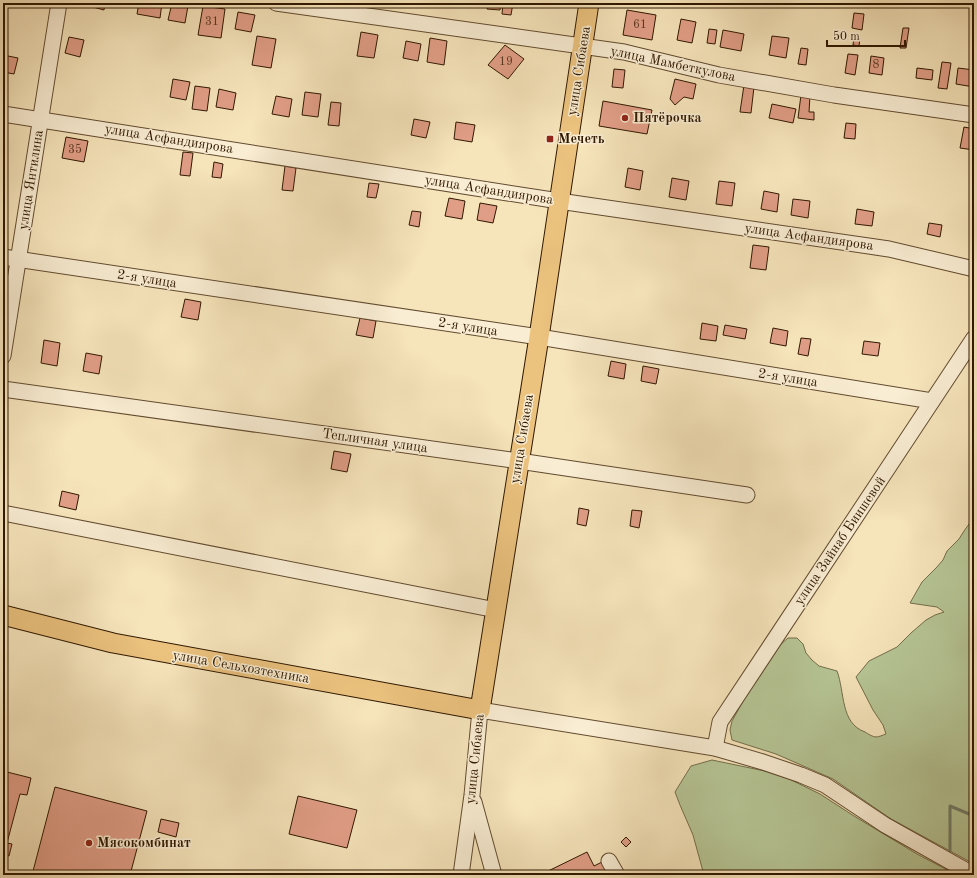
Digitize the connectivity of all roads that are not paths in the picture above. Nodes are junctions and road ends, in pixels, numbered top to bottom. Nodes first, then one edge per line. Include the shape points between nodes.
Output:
1 (59, 3) edge
2 (276, 3) edge
3 (589, 3) edge
4 (583, 46) junction
5 (3, 114) edge
6 (974, 115) edge
7 (41, 119) junction
8 (559, 201) junction
9 (3, 257) edge
10 (18, 259) junction
11 (974, 269) edge
12 (539, 337) junction
13 (974, 338) edge
14 (3, 356) edge
15 (3, 389) edge
16 (932, 401) junction
17 (518, 461) junction
18 (747, 495) dead end
19 (3, 513) edge
20 (496, 610) junction
21 (3, 615) edge
22 (480, 710) junction
23 (714, 748) junction
24 (472, 795) junction
25 (609, 861) dead end
26 (462, 875) edge
27 (494, 875) edge
28 (617, 875) edge
29 (974, 875) edge

1 - 7 street, улица Янтилина
2 - 4 street, улица Мамбеткулова
3 - 4 main road, улица Сибаева
4 - 6 street, улица Мамбеткулова via 624,52 719,75
4 - 8 main road, улица Сибаева
5 - 7 street, улица Асфандиярова
7 - 8 street, улица Асфандиярова
7 - 10 street, улица Янтилина
8 - 11 street, улица Асфандиярова via 889,249
8 - 12 main road, улица Сибаева
9 - 10 street, 2-я улица
10 - 12 street, 2-я улица
10 - 14 street, улица Янтилина
12 - 16 street, 2-я улица
12 - 17 main road, улица Сибаева
13 - 16 street, улица Зайнаб Биишевой
15 - 17 street, Тепличная улица
16 - 23 street, улица Зайнаб Биишевой via 720,722
17 - 18 street, Тепличная улица
17 - 20 main road, улица Сибаева
19 - 20 street
20 - 22 main road, улица Сибаева
21 - 22 main road, улица Сельхозтехника via 113,643
22 - 23 street
22 - 24 street, улица Сибаева
23 - 29 street via 763,762 825,785 885,825
24 - 26 street, улица Сибаева
24 - 27 street
25 - 28 street

